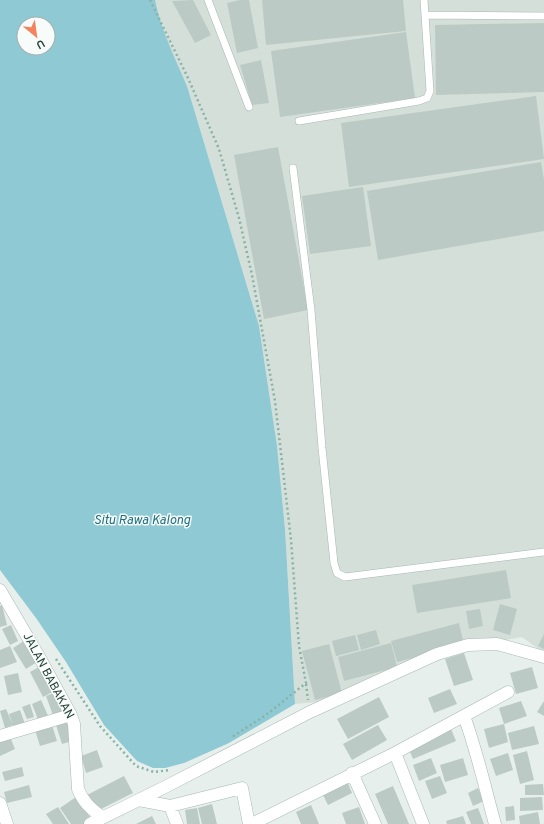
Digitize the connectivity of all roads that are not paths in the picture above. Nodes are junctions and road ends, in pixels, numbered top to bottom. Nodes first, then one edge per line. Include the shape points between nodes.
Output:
1 (208, 0) edge
2 (424, 0) edge
3 (425, 15) junction
4 (544, 16) edge
5 (249, 107) dead end
6 (299, 121) dead end
7 (293, 168) dead end
8 (544, 552) edge
9 (2, 597) edge
10 (544, 657) edge
11 (508, 692) dead end
12 (71, 715) junction
13 (464, 716) junction
14 (0, 736) edge
15 (395, 753) junction
16 (352, 773) junction
17 (139, 800) junction
18 (0, 803) edge
19 (170, 806) junction
20 (102, 818) junction
21 (8, 824) edge
22 (90, 824) edge
23 (177, 824) edge
24 (249, 824) edge
25 (252, 824) edge
26 (375, 824) edge
27 (423, 824) edge
28 (495, 824) edge

1 - 5 lane
2 - 3 lane
3 - 4 lane
3 - 6 lane via 430,91 427,98
7 - 8 lane via 311,310 322,448 337,573 345,577
9 - 12 street, JALAN BABAKAN
10 - 17 street via 497,644 468,645 437,654 310,712
11 - 13 street
12 - 14 street
12 - 20 street, JALAN BABAKAN via 74,724 78,789 87,806
13 - 15 street
13 - 28 street via 475,745
15 - 16 street
15 - 27 street
16 - 25 street
16 - 26 street
17 - 19 street
17 - 20 street
18 - 21 street
19 - 23 street
19 - 24 street via 242,788
20 - 22 street

